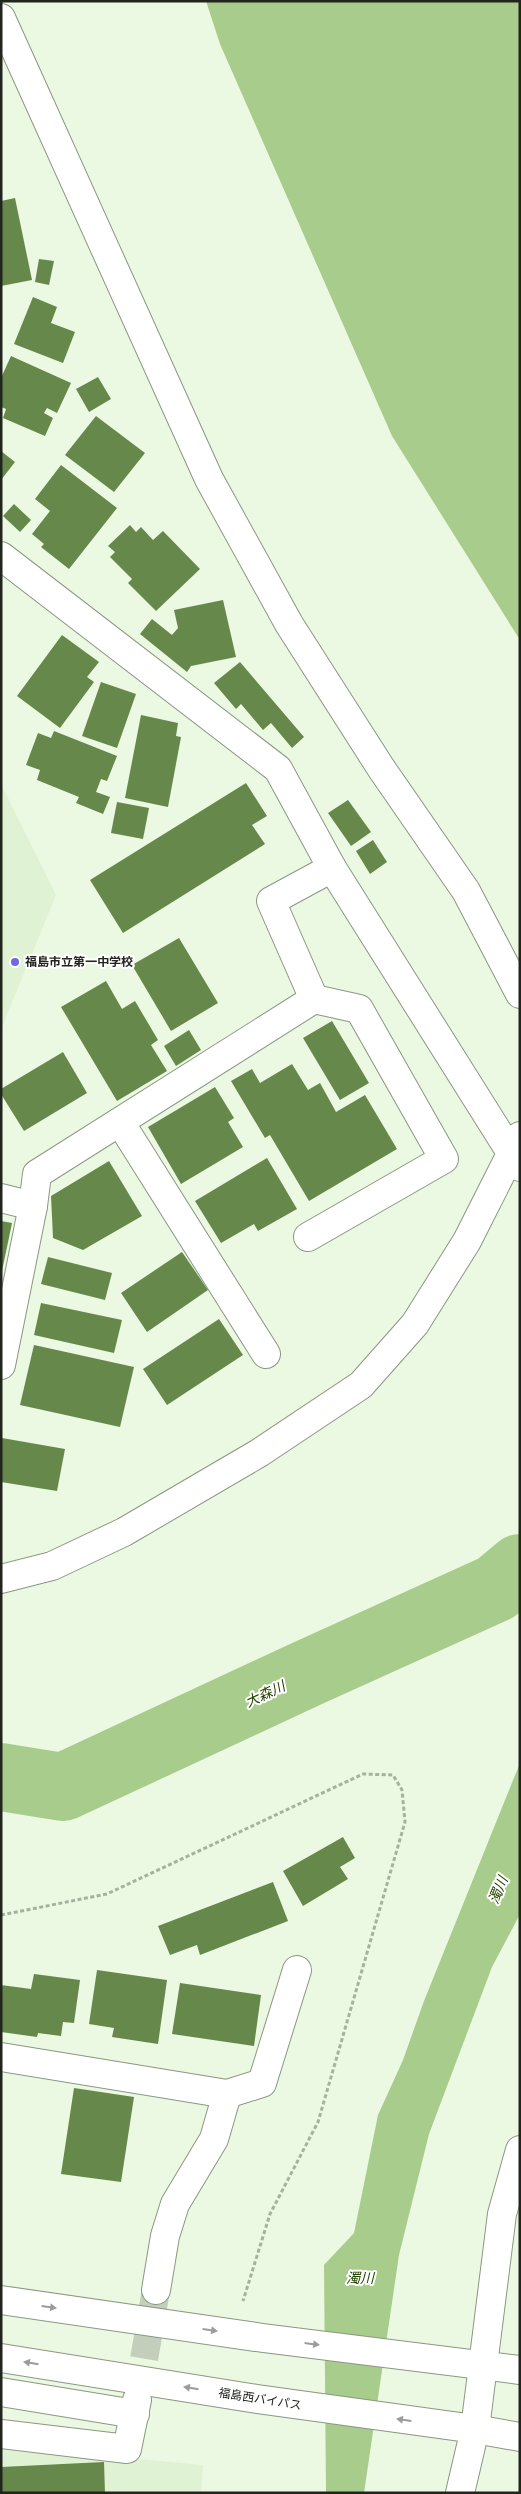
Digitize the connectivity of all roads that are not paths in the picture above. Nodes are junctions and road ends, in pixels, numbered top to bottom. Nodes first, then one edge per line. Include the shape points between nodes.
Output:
1 (1, 18) edge
2 (1, 556) edge
3 (332, 868) junction
4 (520, 994) edge
5 (314, 999) junction
6 (120, 1122) junction
7 (517, 1152) edge
8 (1, 1198) edge
9 (33, 1206) junction
10 (308, 1237) dead end
11 (266, 1354) dead end
12 (1, 1365) edge
13 (1, 1579) edge
14 (297, 1970) dead end
15 (1, 2057) edge
16 (227, 2094) junction
17 (520, 2150) edge
18 (156, 2290) tunnel mouth
19 (1, 2300) edge
20 (1, 2358) edge
21 (472, 2364) junction
22 (520, 2370) edge
23 (1, 2392) edge
24 (464, 2428) junction
25 (1, 2434) edge
26 (520, 2437) edge
27 (460, 2493) edge

1 - 4 main road via 209,479 289,624 381,768 466,891
2 - 3 main road via 278,769
3 - 5 main road via 271,901
3 - 7 main road
5 - 6 main road
5 - 10 main road via 359,1009 444,1159
6 - 9 main road via 37,1174
6 - 11 main road
7 - 13 main road via 415,1324 361,1385 259,1453 124,1532 52,1566
8 - 9 main road
9 - 12 main road
14 - 16 main road via 262,2083
15 - 16 main road
16 - 18 main road via 214,2139 174,2204 164,2236
17 - 21 main road via 502,2214
19 -> 21 main road
24 -> 20 main road, 福島西バイパス
21 - 22 main road
21 - 24 main road
23 - 25 main road via 136,2407 127,2448
24 - 26 main road, 福島西バイパス
24 - 27 main road

